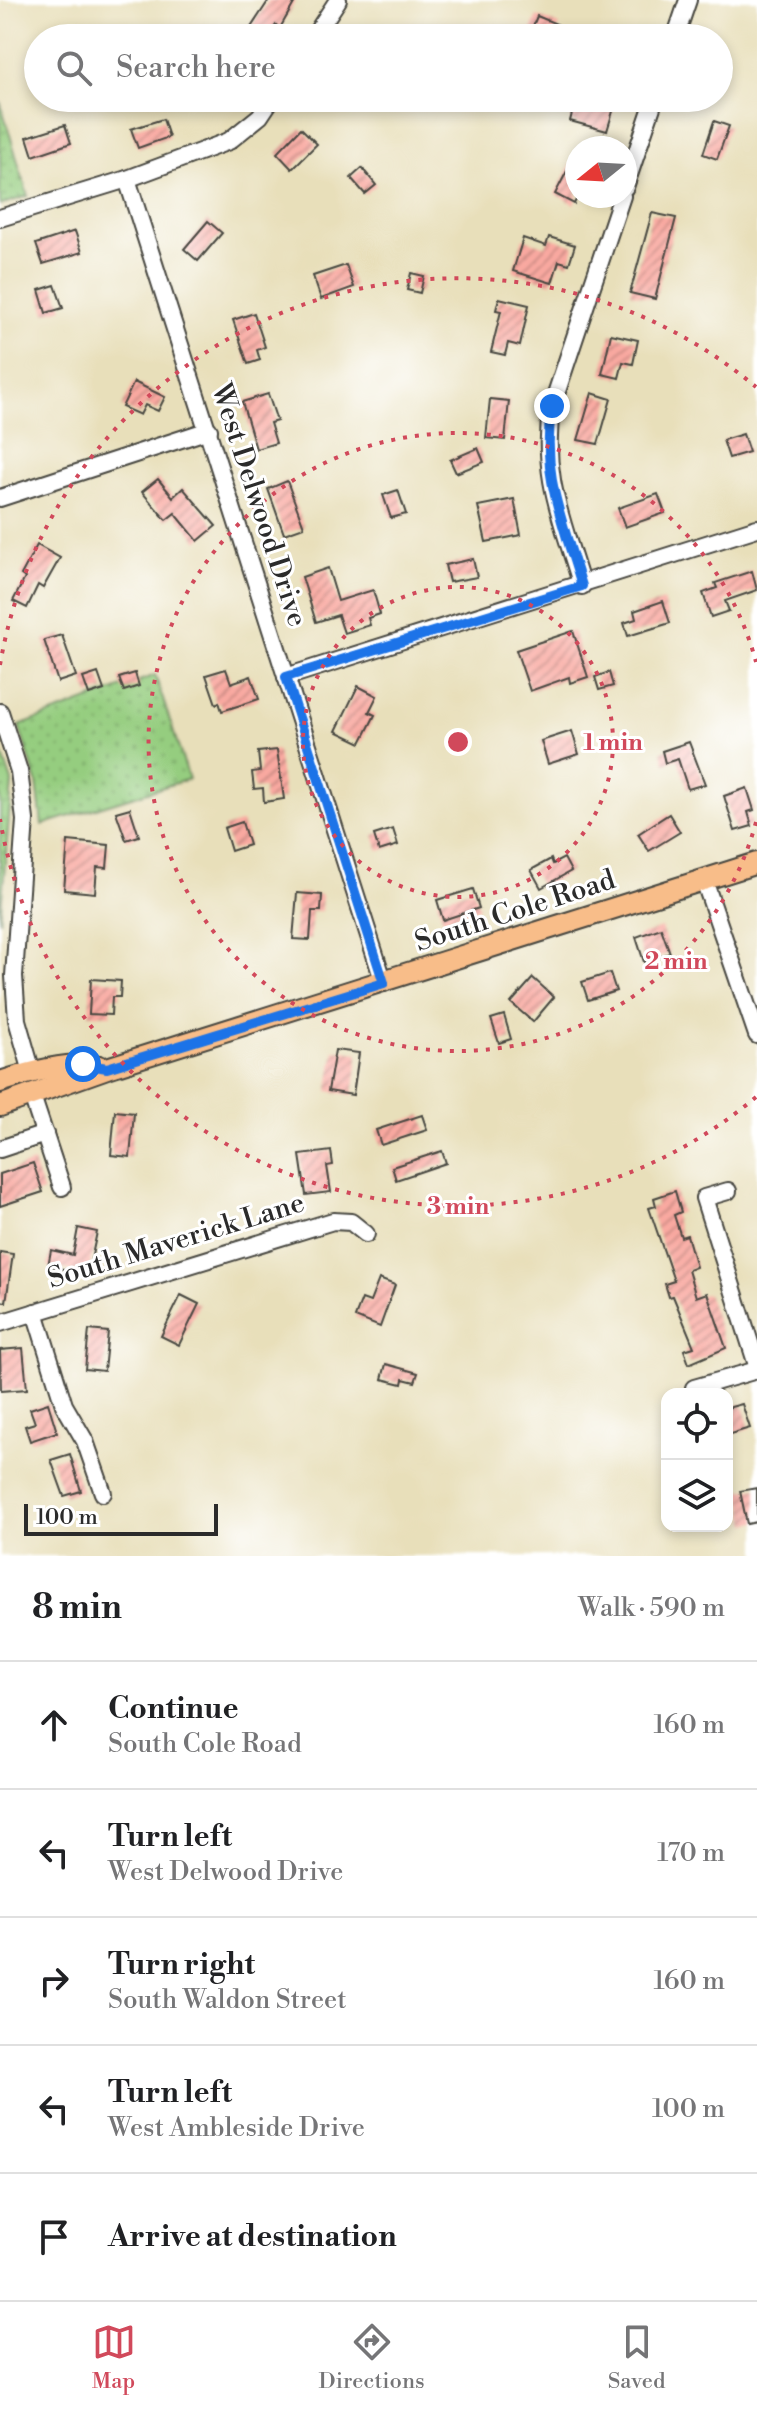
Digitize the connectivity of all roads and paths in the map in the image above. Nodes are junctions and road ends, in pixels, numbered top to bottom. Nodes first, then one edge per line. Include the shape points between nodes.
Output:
1 (338, 0) edge
2 (688, 0) edge
3 (322, 24) edge
4 (680, 24) edge
5 (263, 112) edge
6 (650, 112) edge
7 (637, 151) edge
8 (127, 179) junction
9 (618, 208) edge
10 (0, 218) edge
11 (209, 430) junction
12 (0, 498) edge
13 (757, 528) edge
14 (582, 586) junction
15 (286, 677) junction
16 (0, 712) edge
17 (757, 863) edge
18 (704, 880) junction
19 (8, 954) edge
20 (384, 983) junction
21 (757, 1035) edge
22 (107, 1068) junction
23 (32, 1072) junction
24 (0, 1082) edge
25 (32, 1096) junction
26 (0, 1106) edge
27 (45, 1134) junction
28 (0, 1149) edge
29 (62, 1187) dead end
30 (728, 1191) dead end
31 (366, 1234) dead end
32 (35, 1312) junction
33 (0, 1323) edge
34 (757, 1368) edge
35 (694, 1388) dead end
36 (103, 1493) dead end

1 - 3 street
2 - 4 street
5 - 8 street via 229,141
6 - 7 street
8 - 10 street
8 - 11 street, West Delwood Drive
9 - 14 street via 545,441 550,478
11 - 12 street
11 - 15 street, West Delwood Drive
13 - 14 street
14 - 15 street
15 - 20 street, West Delwood Drive
16 - 19 street via 19,771 25,820
17 - 18 main road, South Cole Road
18 - 20 main road, South Cole Road
18 - 21 street
19 - 23 street via 17,1020
20 - 22 main road, South Cole Road
22 - 23 main road, South Cole Road via 83,1064
22 - 25 main road, South Cole Road
23 - 24 main road, South Cole Road
23 - 26 main road, South Cole Road via 21,1091
25 - 26 main road, South Cole Road
25 - 27 street
27 - 28 street
27 - 29 street
30 - 34 street via 704,1198
31 - 32 street, South Maverick Lane via 351,1222 333,1221
32 - 33 street, South Maverick Lane
32 - 36 street via 64,1405 85,1441
34 - 35 street

